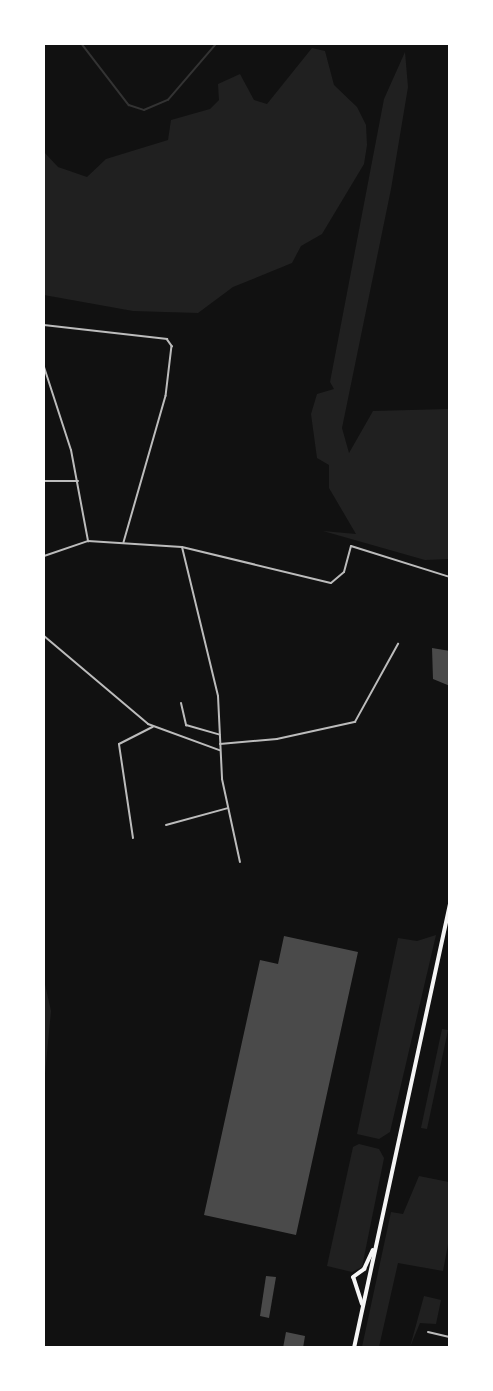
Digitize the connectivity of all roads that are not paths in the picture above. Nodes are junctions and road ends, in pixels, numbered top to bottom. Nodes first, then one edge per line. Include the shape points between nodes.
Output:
1 (44, 325) edge
2 (44, 366) edge
3 (44, 481) edge
4 (78, 481) junction
5 (88, 541) junction
6 (124, 542) junction
7 (182, 547) junction
8 (44, 556) edge
9 (450, 577) edge
10 (44, 636) edge
11 (398, 644) dead end
12 (181, 703) dead end
13 (153, 727) junction
14 (220, 735) junction
15 (220, 744) junction
16 (219, 750) junction
17 (228, 808) junction
18 (166, 825) dead end
19 (133, 838) dead end
20 (240, 862) dead end
21 (450, 903) edge
22 (377, 1238) junction
23 (363, 1308) junction
24 (428, 1332) dead end
25 (450, 1337) edge
26 (354, 1347) edge

1 - 6 lane via 167,339 172,346 166,396
2 - 4 street
3 - 4 street
4 - 5 street
5 - 6 street
5 - 8 street
6 - 7 street
7 - 9 street via 331,583 344,572 351,546
7 - 14 street via 218,696
10 - 13 street
11 - 15 lane via 355,722 277,739
12 - 14 street via 186,724
13 - 16 street
13 - 19 street via 118,744
14 - 15 street
15 - 16 street
16 - 17 street
17 - 18 street
17 - 20 street
21 - 22 highway
22 - 23 highway
22 - 23 highway via 364,1269 352,1277
23 - 26 highway
24 - 25 street

